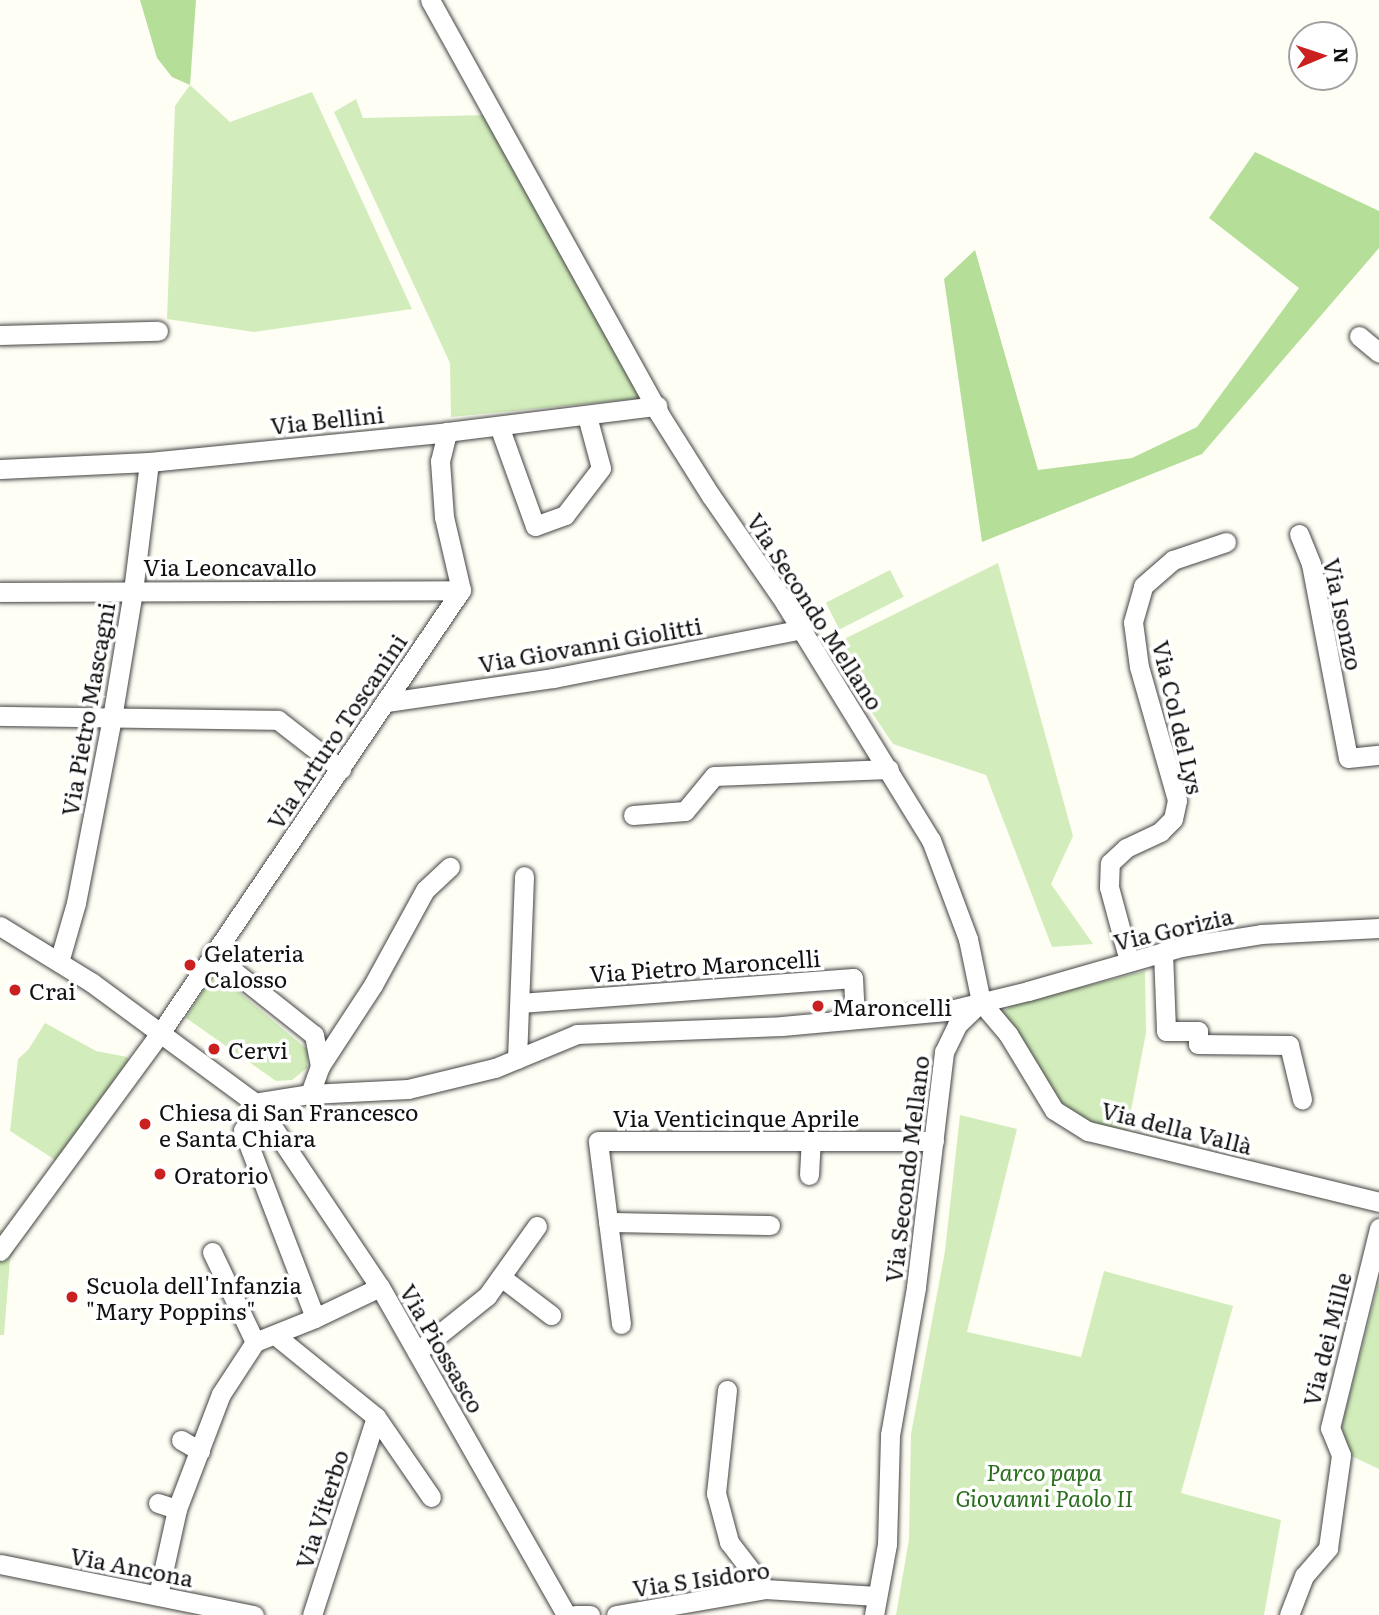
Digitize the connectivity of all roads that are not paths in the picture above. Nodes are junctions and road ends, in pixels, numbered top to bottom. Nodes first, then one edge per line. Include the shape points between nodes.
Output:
1 (430, 0) edge
2 (158, 331) dead end
3 (0, 335) edge
4 (1359, 336) dead end
5 (1379, 353) edge
6 (657, 406) junction
7 (587, 416) junction
8 (499, 426) junction
9 (447, 432) junction
10 (149, 462) junction
11 (0, 468) edge
12 (1299, 534) dead end
13 (1226, 542) dead end
14 (461, 590) junction
15 (134, 591) junction
16 (0, 592) edge
17 (802, 629) junction
18 (387, 702) junction
19 (0, 716) edge
20 (112, 718) junction
21 (1379, 755) edge
22 (341, 769) junction
23 (889, 769) junction
24 (633, 815) dead end
25 (450, 867) dead end
26 (524, 876) dead end
27 (0, 926) edge
28 (1379, 928) edge
29 (1163, 952) junction
30 (212, 954) junction
31 (1129, 961) junction
32 (59, 962) junction
33 (981, 1002) junction
34 (520, 1003) junction
35 (855, 1019) junction
36 (161, 1032) junction
37 (517, 1059) junction
38 (320, 1066) junction
39 (310, 1094) junction
40 (1302, 1098) dead end
41 (259, 1108) junction
42 (811, 1141) junction
43 (934, 1141) junction
44 (809, 1175) dead end
45 (1379, 1202) edge
46 (608, 1222) junction
47 (770, 1225) dead end
48 (537, 1226) dead end
49 (1379, 1228) edge
50 (0, 1251) edge
51 (212, 1252) dead end
52 (501, 1277) junction
53 (380, 1287) junction
54 (551, 1315) dead end
55 (315, 1318) junction
56 (621, 1324) dead end
57 (275, 1335) junction
58 (255, 1342) junction
59 (417, 1352) junction
60 (727, 1390) dead end
61 (376, 1417) junction
62 (181, 1440) dead end
63 (200, 1451) junction
64 (430, 1497) dead end
65 (158, 1503) dead end
66 (177, 1509) junction
67 (0, 1564) edge
68 (765, 1589) junction
69 (158, 1595) junction
70 (876, 1605) edge
71 (254, 1615) edge
72 (312, 1615) edge
73 (566, 1615) edge
74 (575, 1615) edge
75 (590, 1615) edge
76 (616, 1615) edge
77 (1289, 1615) edge

1 - 6 street, Via Secondo Mellano
2 - 3 street
4 - 5 street
6 - 7 street, Via Bellini
6 - 17 street, Via Secondo Mellano via 711,496
7 - 8 street, Via Bellini
7 - 8 street via 601,468 565,515 535,526
8 - 9 street, Via Bellini
9 - 10 street, Via Bellini
9 - 14 street via 440,461 444,517
10 - 11 street, Via Bellini
10 - 15 street, Via Pietro Mascagni
12 - 21 street, Via Isonzo via 1311,565 1348,758
13 - 31 street, Via Col del Lys via 1173,559 1143,586 1133,622 1139,667 1177,800 1173,819 1160,832 1126,848 1110,863 1110,887
14 - 15 street, Via Leoncavallo
14 - 18 street, Via Arturo Toscanini
15 - 16 street, Via Leoncavallo
15 - 20 street, Via Pietro Mascagni
17 - 18 street, Via Giovanni Giolitti via 553,678
17 - 23 street, Via Secondo Mellano
18 - 22 street, Via Arturo Toscanini
19 - 20 street
20 - 22 street via 278,720
20 - 32 street, Via Pietro Mascagni via 76,903
22 - 30 street, Via Arturo Toscanini
23 - 24 street via 714,776 685,811
23 - 33 street, Via Secondo Mellano via 931,840 954,897
25 - 38 street via 425,890 373,985
26 - 34 street
27 - 32 street, Via Piossasco
28 - 29 street, Via Gorizia via 1261,934
29 - 31 street, Via Gorizia
29 - 40 street via 1166,1031 1198,1031 1198,1044 1289,1045
30 - 36 street, Via Arturo Toscanini
30 - 38 street via 314,1035
31 - 33 street, Via Gorizia
32 - 36 street, Via Piossasco
33 - 35 street
33 - 43 street, Via Secondo Mellano via 957,1025 944,1052
33 - 45 street, Via della Vallà via 1008,1034 1054,1110 1088,1131
34 - 35 street, Via Pietro Maroncelli via 853,978
34 - 37 street
35 - 37 street via 577,1034
36 - 41 street, Via Piossasco
36 - 50 street, Via Arturo Toscanini
37 - 39 street via 408,1089
38 - 39 street
39 - 41 street
41 - 53 street, Via Piossasco
41 - 55 street via 243,1130
42 - 43 street, Via Venticinque Aprile
42 - 44 street
42 - 46 street, Via Venticinque Aprile via 598,1142
43 - 70 street, Via Secondo Mellano via 890,1436 887,1544
46 - 47 street
46 - 56 street, Via Venticinque Aprile
48 - 52 street
49 - 77 street, Via dei Mille via 1329,1428 1341,1455 1328,1549 1304,1576
51 - 58 street
52 - 54 street
52 - 59 street via 472,1310
53 - 55 street
53 - 59 street, Via Piossasco
55 - 57 street
57 - 58 street
57 - 61 street
58 - 63 street via 221,1394
59 - 73 street, Via Piossasco
60 - 68 street via 716,1493 729,1542
61 - 64 street
61 - 72 street, Via Viterbo
62 - 63 street
63 - 66 street
65 - 66 street
66 - 69 street
67 - 69 street, Via Ancona
68 - 70 street, Via S Isidoro
68 - 76 street, Via S Isidoro
69 - 71 street, Via Ancona
74 - 75 street

